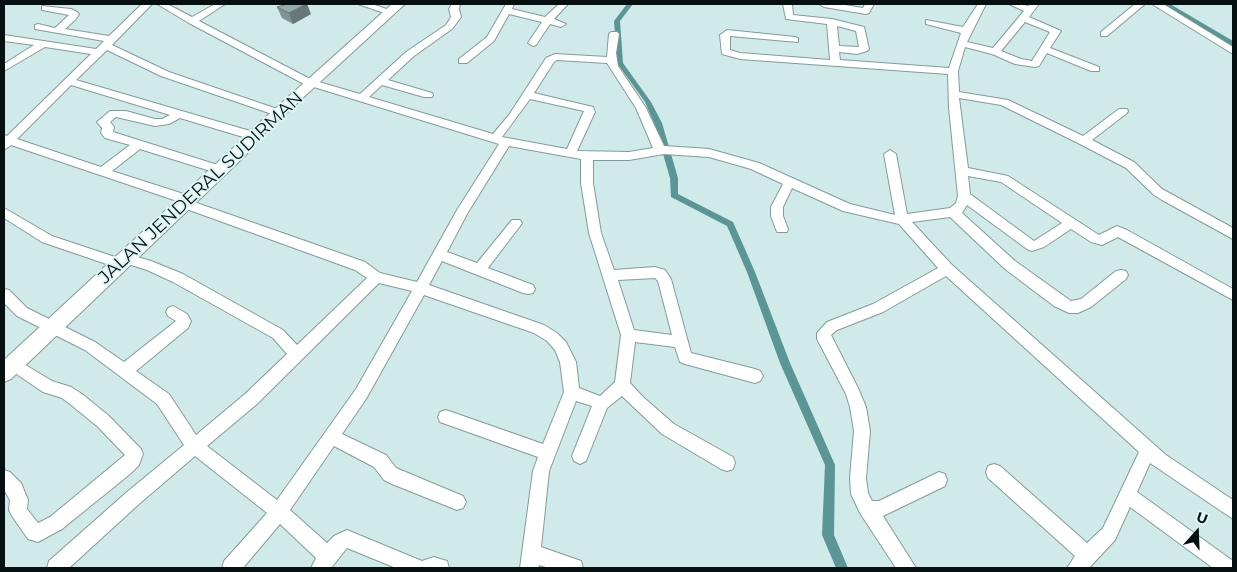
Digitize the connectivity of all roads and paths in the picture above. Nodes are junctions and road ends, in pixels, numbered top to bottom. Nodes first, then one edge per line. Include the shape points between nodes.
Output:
1 (147, 4) edge
2 (161, 4) edge
3 (221, 4) edge
4 (363, 4) edge
5 (456, 4) edge
6 (564, 4) edge
7 (788, 4) edge
8 (824, 4) edge
9 (870, 4) edge
10 (982, 4) edge
11 (1013, 4) edge
12 (1140, 4) edge
13 (1158, 4) edge
14 (508, 7) edge
15 (1032, 7) edge
16 (45, 8) dead end
17 (395, 8) edge
18 (835, 12) edge
19 (1022, 18) junction
20 (548, 20) junction
21 (192, 21) junction
22 (929, 22) dead end
23 (561, 24) dead end
24 (38, 27) dead end
25 (792, 28) junction
26 (57, 31) junction
27 (966, 31) junction
28 (614, 34) dead end
29 (1104, 34) dead end
30 (4, 38) edge
31 (533, 43) dead end
32 (961, 43) junction
33 (41, 45) junction
34 (105, 45) junction
35 (834, 49) junction
36 (1045, 49) junction
37 (1233, 51) edge
38 (995, 52) junction
39 (611, 60) junction
40 (803, 60) junction
41 (463, 61) dead end
42 (835, 62) junction
43 (4, 68) edge
44 (1094, 69) dead end
45 (953, 71) junction
46 (69, 81) junction
47 (380, 81) junction
48 (313, 83) junction
49 (953, 94) junction
50 (428, 95) dead end
51 (527, 95) junction
52 (362, 98) junction
53 (1123, 111) dead end
54 (279, 113) junction
55 (176, 115) junction
56 (253, 136) junction
57 (501, 140) junction
58 (1084, 141) junction
59 (6, 142) edge
60 (138, 145) junction
61 (660, 147) junction
62 (696, 151) joint
63 (570, 154) junction
64 (890, 154) dead end
65 (587, 156) junction
66 (220, 170) junction
67 (962, 171) junction
68 (104, 172) junction
69 (790, 182) junction
70 (964, 196) junction
71 (187, 202) junction
72 (4, 212) edge
73 (953, 212) junction
74 (902, 220) junction
75 (516, 223) dead end
76 (1071, 223) junction
77 (782, 229) dead end
78 (1233, 234) edge
79 (439, 254) junction
80 (124, 261) junction
81 (947, 268) junction
82 (480, 269) junction
83 (1121, 275) dead end
84 (609, 276) junction
85 (376, 277) junction
86 (421, 288) junction
87 (528, 289) dead end
88 (4, 294) edge
89 (1233, 295) edge
90 (173, 312) dead end
91 (53, 328) junction
92 (628, 335) junction
93 (680, 342) junction
94 (297, 355) junction
95 (9, 369) edge
96 (124, 370) junction
97 (755, 376) dead end
98 (622, 385) junction
99 (572, 392) junction
100 (601, 403) junction
101 (446, 417) dead end
102 (332, 437) junction
103 (194, 446) junction
104 (1148, 450) junction
105 (547, 453) junction
106 (580, 456) dead end
107 (727, 463) dead end
108 (994, 472) dead end
109 (4, 478) edge
110 (939, 480) dead end
111 (1126, 494) junction
112 (457, 502) dead end
113 (869, 510) junction
114 (1233, 510) edge
115 (279, 512) junction
116 (530, 561) edge
117 (324, 562) edge
118 (1082, 562) edge
119 (56, 568) edge
120 (231, 568) edge
121 (417, 568) edge
122 (426, 568) edge
123 (440, 568) edge
124 (574, 568) edge
125 (907, 568) edge
126 (1228, 568) edge

1 - 34 street
2 - 21 street
3 - 21 street
4 - 17 street
5 - 47 street via 456,17 448,27
6 - 20 street
7 - 25 street
8 - 18 street
9 - 18 street via 866,11
10 - 27 street
11 - 15 street
12 - 29 street
13 - 37 street
14 - 20 street
14 - 41 street via 491,39
15 - 19 street
16 - 26 street via 74,14
17 - 48 highway, JALAN JENDERAL SUDIRMAN
18 - 25 street
18 - 35 street
18 - 35 street via 861,29 864,49
19 - 36 street via 1055,30
19 - 38 street
20 - 23 street
20 - 31 street
21 - 48 street
22 - 27 street
24 - 26 street
25 - 40 street
25 - 40 street via 727,33 725,52 746,57
26 - 34 street
27 - 32 street
28 - 39 street
30 - 33 street
32 - 38 street
32 - 45 street
33 - 34 street
33 - 43 street
34 - 46 street
34 - 54 street via 165,74
35 - 42 street
36 - 38 street via 1035,64
36 - 44 street
39 - 51 street via 552,59
39 - 61 street via 641,108
40 - 42 street
42 - 45 street
45 - 49 street
46 - 55 street
46 - 59 street
47 - 50 street
47 - 52 street
48 - 52 street
48 - 54 highway, JALAN JENDERAL SUDIRMAN
49 - 58 street via 1004,102
49 - 67 street
51 - 57 street
51 - 63 street via 589,109
52 - 57 street
53 - 58 street
54 - 56 highway, JALAN JENDERAL SUDIRMAN
55 - 56 street
55 - 60 street via 161,123 119,113 105,119 107,134
56 - 66 highway, JALAN JENDERAL SUDIRMAN
57 - 63 street
57 - 79 street
58 - 78 street via 1130,165 1158,192
59 - 68 street
60 - 66 street
60 - 68 street
61 - 62 street
61 - 65 street via 629,156
62 - 69 street via 755,166
63 - 65 street
64 - 74 street
65 - 84 street via 587,183 595,232
66 - 71 highway, JALAN JENDERAL SUDIRMAN
67 - 70 street
67 - 76 street via 1004,179
68 - 71 street
69 - 74 street via 846,208
69 - 77 street via 777,207
70 - 73 street via 960,208
70 - 76 street via 1032,246
71 - 80 highway, JALAN JENDERAL SUDIRMAN
71 - 85 street via 360,266
72 - 80 street via 46,239
73 - 74 street
73 - 83 street via 1010,265 1069,307 1086,303
74 - 81 street
75 - 82 street
76 - 89 street via 1100,240 1122,232
79 - 82 street
79 - 86 street
80 - 91 highway, JALAN JENDERAL SUDIRMAN
80 - 94 street via 151,266 230,306 278,334
81 - 104 street
81 - 113 street via 878,308 832,326 824,333 824,339 858,407 862,431 858,478 860,494
82 - 87 street
84 - 92 street
84 - 93 street via 660,274
85 - 86 street
85 - 94 street
86 - 99 street via 539,329 552,337 568,362
86 - 102 street via 376,370
88 - 91 street via 22,312
90 - 96 street via 182,318 183,324
91 - 95 highway, JALAN JENDERAL SUDIRMAN
91 - 96 street via 90,346
92 - 93 street
92 - 98 street
93 - 97 street via 682,354 690,361
94 - 103 street
95 - 109 street via 70,394 103,421 135,454 124,468 38,533 34,533 22,518 15,489
96 - 103 street via 163,399
98 - 100 street
98 - 107 street via 668,429
99 - 100 street
99 - 105 street
100 - 106 street
101 - 105 street
102 - 112 street via 380,461 390,474
102 - 115 street
103 - 115 street
103 - 119 street
104 - 111 street
104 - 114 street
105 - 116 street via 541,471
108 - 118 street
110 - 113 street via 880,509
111 - 118 street via 1109,534
111 - 126 street
113 - 125 street
115 - 117 street
115 - 120 street
116 - 124 street
117 - 121 street via 340,542 347,539
122 - 123 street

